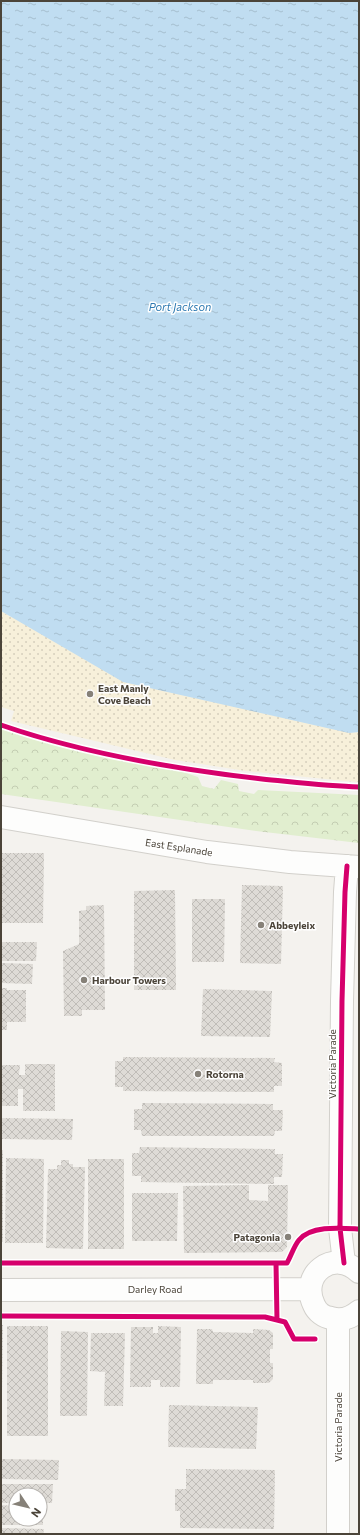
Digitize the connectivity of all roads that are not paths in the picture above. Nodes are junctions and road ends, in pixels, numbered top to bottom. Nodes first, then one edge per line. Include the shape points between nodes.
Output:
1 (1, 817) edge
2 (353, 866) edge
3 (352, 1267) edge
4 (310, 1289) junction
5 (1, 1290) edge
6 (359, 1311) edge
7 (338, 1320) junction
8 (338, 1534) edge

1 - 2 street, East Esplanade via 208,852 290,862
2 - 3 street, Victoria Parade via 345,892 340,1220
3 - 4 street via 328,1264 314,1277
4 - 5 street, Darley Road
4 - 7 street via 310,1297 320,1313
6 - 7 street
7 - 8 street, Victoria Parade

